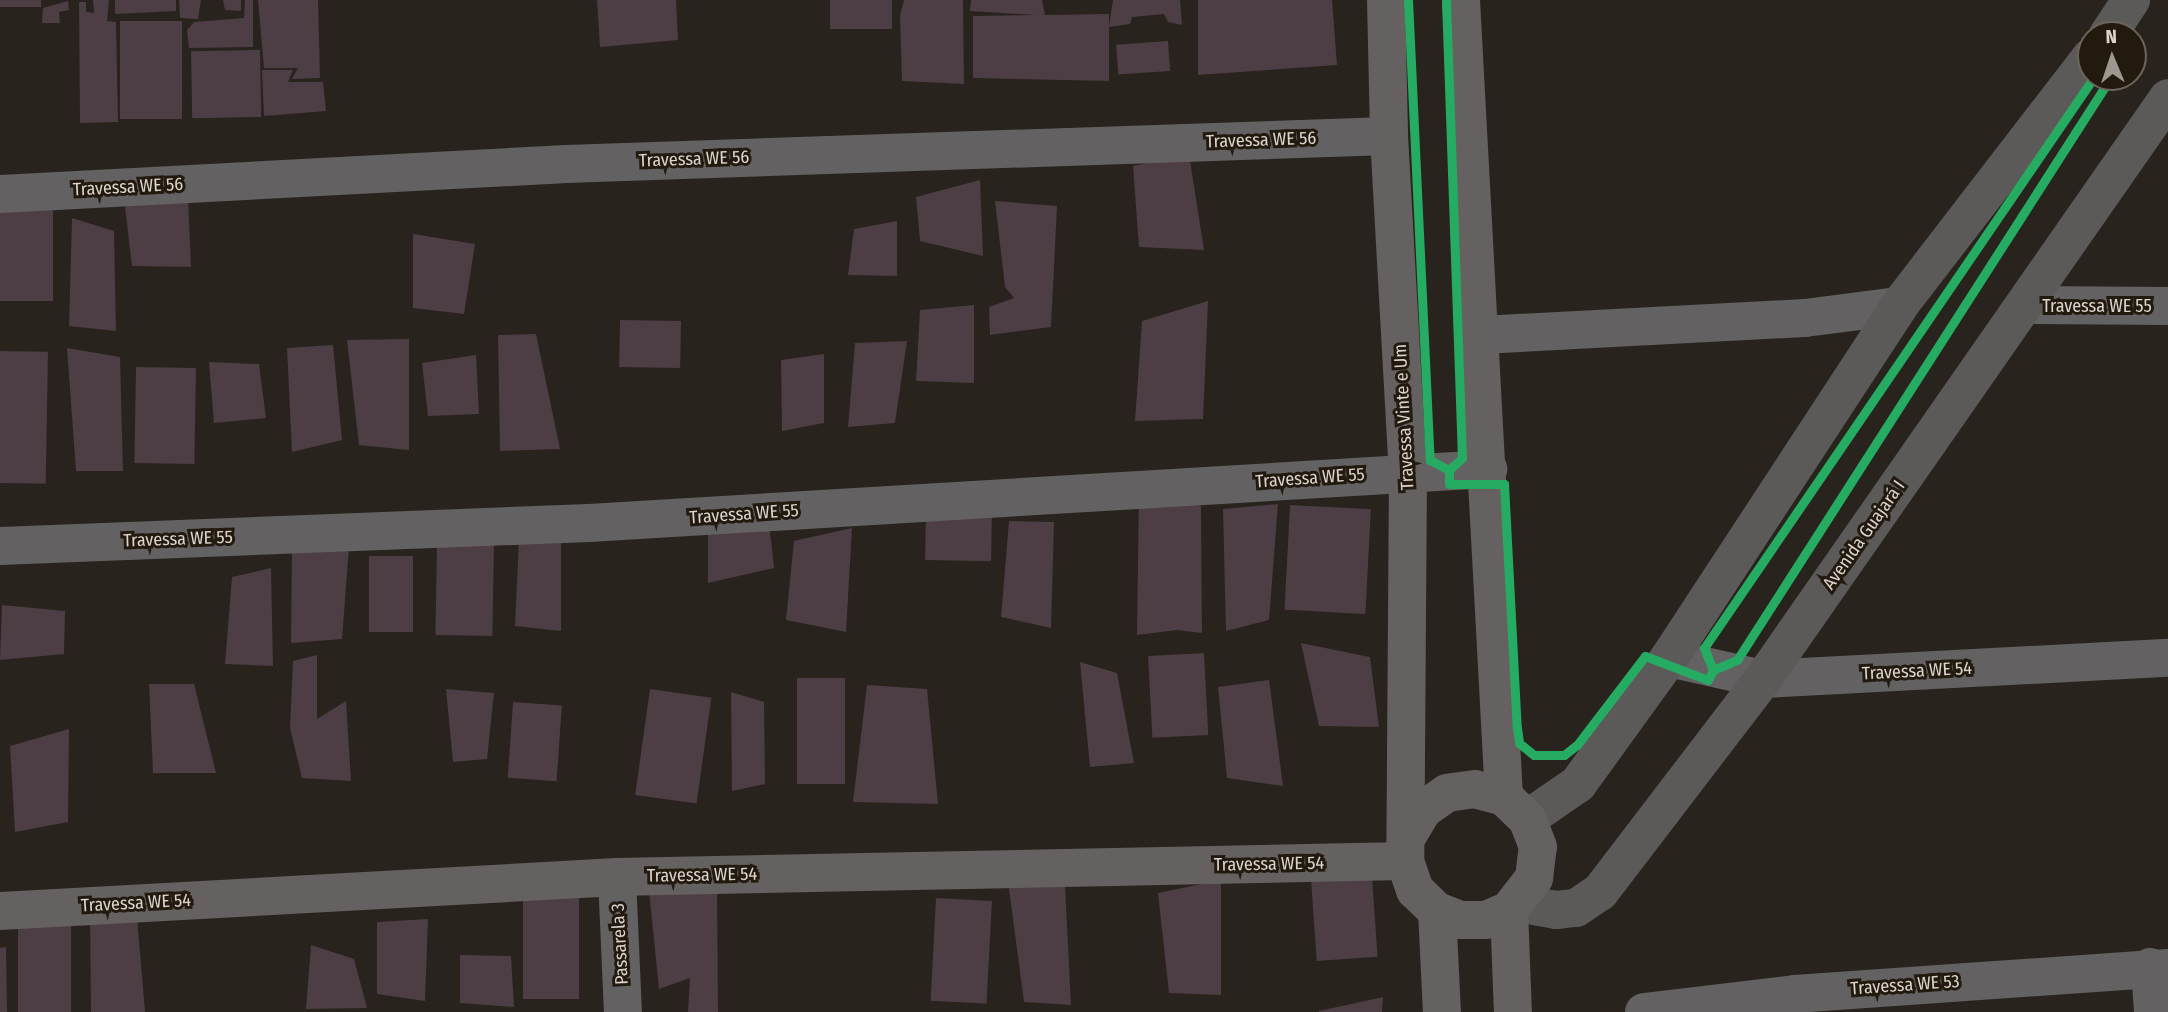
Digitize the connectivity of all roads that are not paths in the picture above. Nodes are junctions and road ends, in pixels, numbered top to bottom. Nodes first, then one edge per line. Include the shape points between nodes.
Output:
1 (1386, 0) edge
2 (1461, 0) edge
3 (2131, 0) edge
4 (2117, 21) edge
5 (2077, 75) edge
6 (2168, 98) edge
7 (1389, 136) junction
8 (0, 194) edge
9 (2025, 305) junction
10 (1899, 306) junction
11 (2168, 306) edge
12 (1481, 335) junction
13 (1488, 469) junction
14 (1408, 472) junction
15 (0, 546) edge
16 (1669, 658) junction
17 (2168, 658) edge
18 (1763, 679) junction
19 (1515, 808) junction
20 (1406, 848) junction
21 (617, 877) junction
22 (1513, 907) junction
23 (0, 911) edge
24 (1437, 911) junction
25 (2159, 968) edge
26 (623, 1012) edge
27 (1442, 1012) edge
28 (1513, 1012) edge
29 (1644, 1012) edge
30 (2152, 1012) edge

1 - 7 main road, Travessa Vinte e Um
2 - 12 main road
3 - 4 main road
5 - 10 main road
6 - 9 main road, Avenida Guajará I
7 - 8 street, Travessa WE 56 via 566,164
7 - 14 main road, Travessa Vinte e Um
9 - 11 street, Travessa WE 55
9 - 18 main road, Avenida Guajará I
10 - 12 street via 1805,318
10 - 16 main road
12 - 13 main road
13 - 14 street, Travessa WE 55
13 - 19 main road
14 - 15 street, Travessa WE 55 via 589,523
14 - 20 main road, Travessa Vinte e Um
16 - 18 street, Travessa WE 54
16 - 19 main road via 1578,784
17 - 18 street, Travessa WE 54
18 - 22 main road, Avenida Guajará I via 1600,892 1576,908
19 - 20 main road via 1475,789 1447,793 1423,810
19 - 22 main road via 1538,847 1534,878
20 - 21 main road, Travessa WE 54
20 - 24 main road via 1415,890
21 - 23 main road, Travessa WE 54
21 - 26 street, Passarela 3
22 - 24 main road via 1473,920
22 - 28 main road
24 - 27 main road
25 - 29 street, Travessa WE 53 via 1796,994
25 - 30 street

